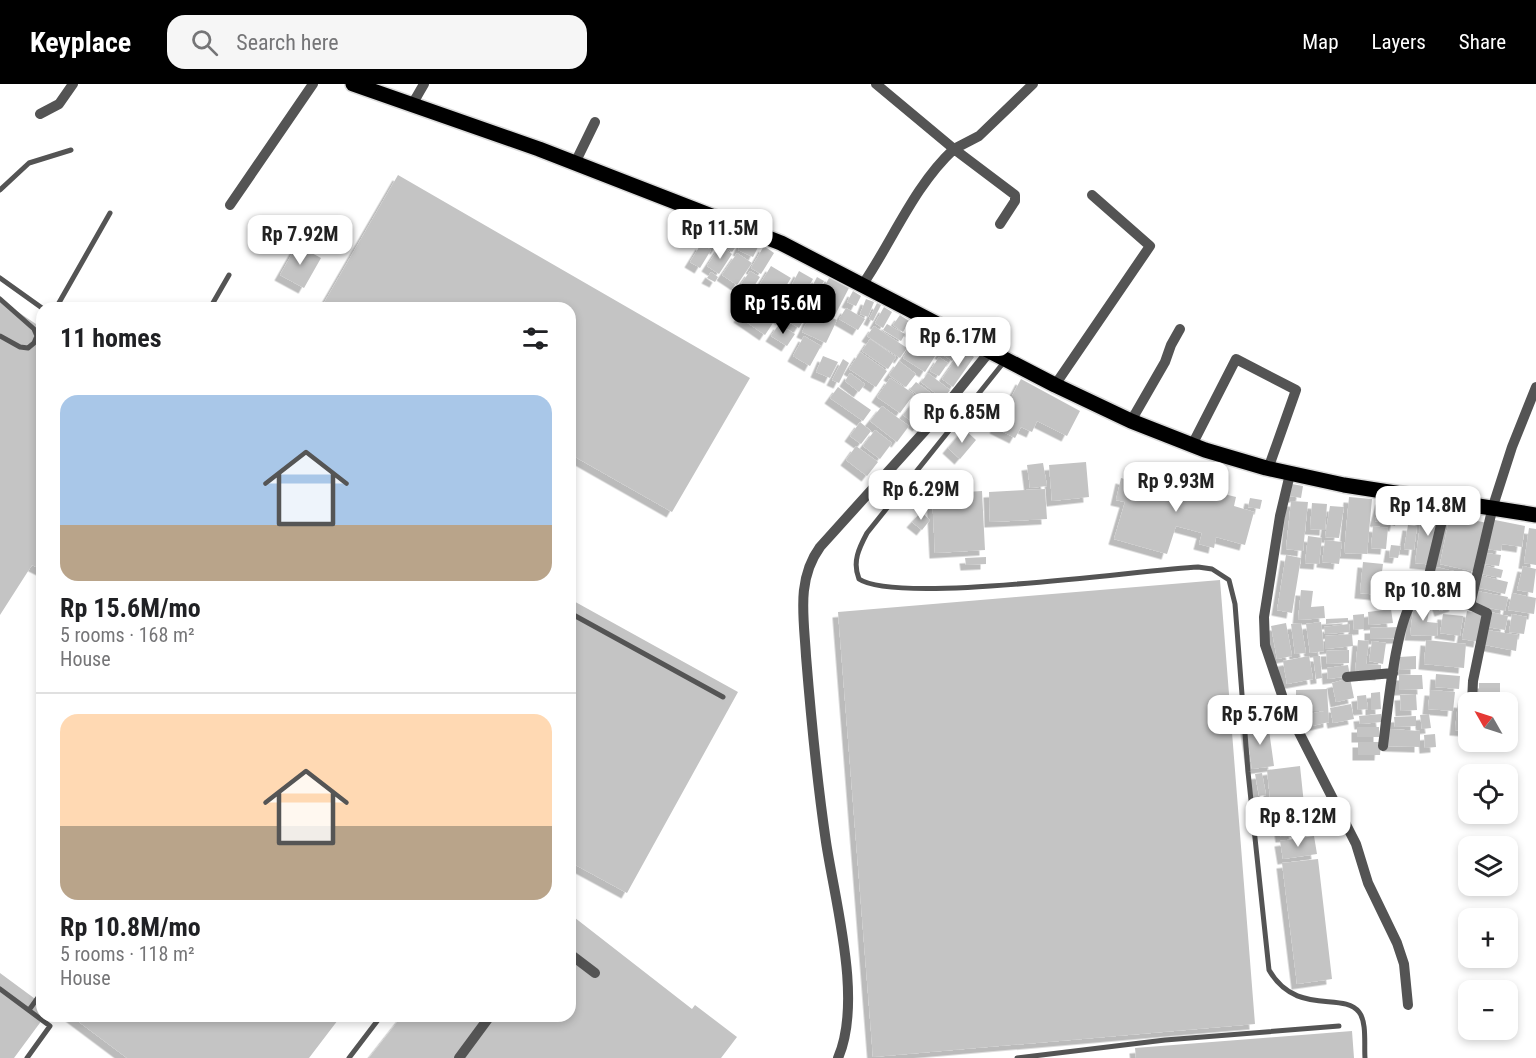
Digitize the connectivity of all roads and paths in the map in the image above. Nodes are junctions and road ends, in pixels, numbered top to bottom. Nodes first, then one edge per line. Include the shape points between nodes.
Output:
1 (73, 84) edge
2 (313, 84) edge
3 (353, 84) edge
4 (424, 84) edge
5 (876, 84) edge
6 (1033, 84) edge
7 (413, 103) junction
8 (40, 114) dead end
9 (595, 122) dead end
10 (954, 149) junction
11 (71, 150) dead end
12 (575, 163) junction
13 (0, 190) edge
14 (1092, 195) dead end
15 (230, 205) dead end
16 (110, 213) dead end
17 (1000, 224) dead end
18 (229, 275) dead end
19 (0, 278) edge
20 (863, 284) junction
21 (0, 298) edge
22 (59, 302) edge
23 (213, 302) edge
24 (36, 304) edge
25 (1180, 329) dead end
26 (36, 334) edge
27 (0, 336) edge
28 (36, 338) edge
29 (34, 343) joint
30 (990, 351) junction
31 (1007, 358) junction
32 (1055, 385) junction
33 (1536, 387) edge
34 (1131, 421) junction
35 (1192, 445) junction
36 (1268, 469) junction
37 (1290, 474) junction
38 (1447, 500) junction
39 (1493, 506) junction
40 (1536, 515) edge
41 (1424, 596) junction
42 (1470, 604) junction
43 (576, 616) edge
44 (1392, 674) junction
45 (1347, 677) dead end
46 (1472, 692) edge
47 (723, 697) dead end
48 (1383, 746) dead end
49 (576, 958) edge
50 (595, 972) dead end
51 (0, 989) edge
52 (36, 1000) edge
53 (1408, 1005) dead end
54 (29, 1010) junction
55 (36, 1015) edge
56 (45, 1022) edge
57 (376, 1022) edge
58 (486, 1022) edge
59 (1339, 1026) dead end
60 (27, 1058) edge
61 (348, 1058) edge
62 (459, 1058) edge
63 (838, 1058) edge
64 (1017, 1058) edge
65 (1365, 1058) edge

1 - 8 street via 59,104
2 - 15 street
3 - 7 main road
4 - 7 street
5 - 10 street
6 - 10 street via 979,136
7 - 12 main road
9 - 12 street
10 - 17 street via 1015,195
10 - 20 street via 916,197
11 - 13 lane via 29,163
12 - 20 main road via 781,243
14 - 32 street via 1150,246
16 - 22 lane
18 - 23 lane
19 - 24 lane
20 - 30 main road
21 - 26 lane
25 - 34 street
27 - 29 lane via 20,347 28,348
28 - 29 lane
30 - 31 main road
30 - 63 street via 931,424 820,547 804,580 803,611 817,764 847,986 844,1036
31 - 32 main road
31 - 65 lane via 867,533 855,560 859,579 878,587 928,587 1198,567 1212,569 1229,580 1235,604 1269,970 1285,990 1301,998 1359,1010
32 - 34 main road
33 - 39 street
34 - 35 main road
35 - 36 main road
35 - 36 street via 1236,359 1296,390
36 - 37 main road
37 - 38 main road
37 - 53 street via 1264,617 1265,645 1286,707 1356,844 1368,884 1397,943 1404,964
38 - 39 main road
38 - 41 street
39 - 40 main road
39 - 42 street
41 - 42 street
41 - 44 street via 1416,597 1408,605
42 - 46 street via 1487,613
43 - 47 lane
44 - 45 street
44 - 48 street
49 - 50 street
51 - 54 lane
52 - 54 lane
54 - 55 lane
56 - 60 lane via 50,1026
57 - 61 lane
58 - 62 street
59 - 64 lane via 1165,1040

